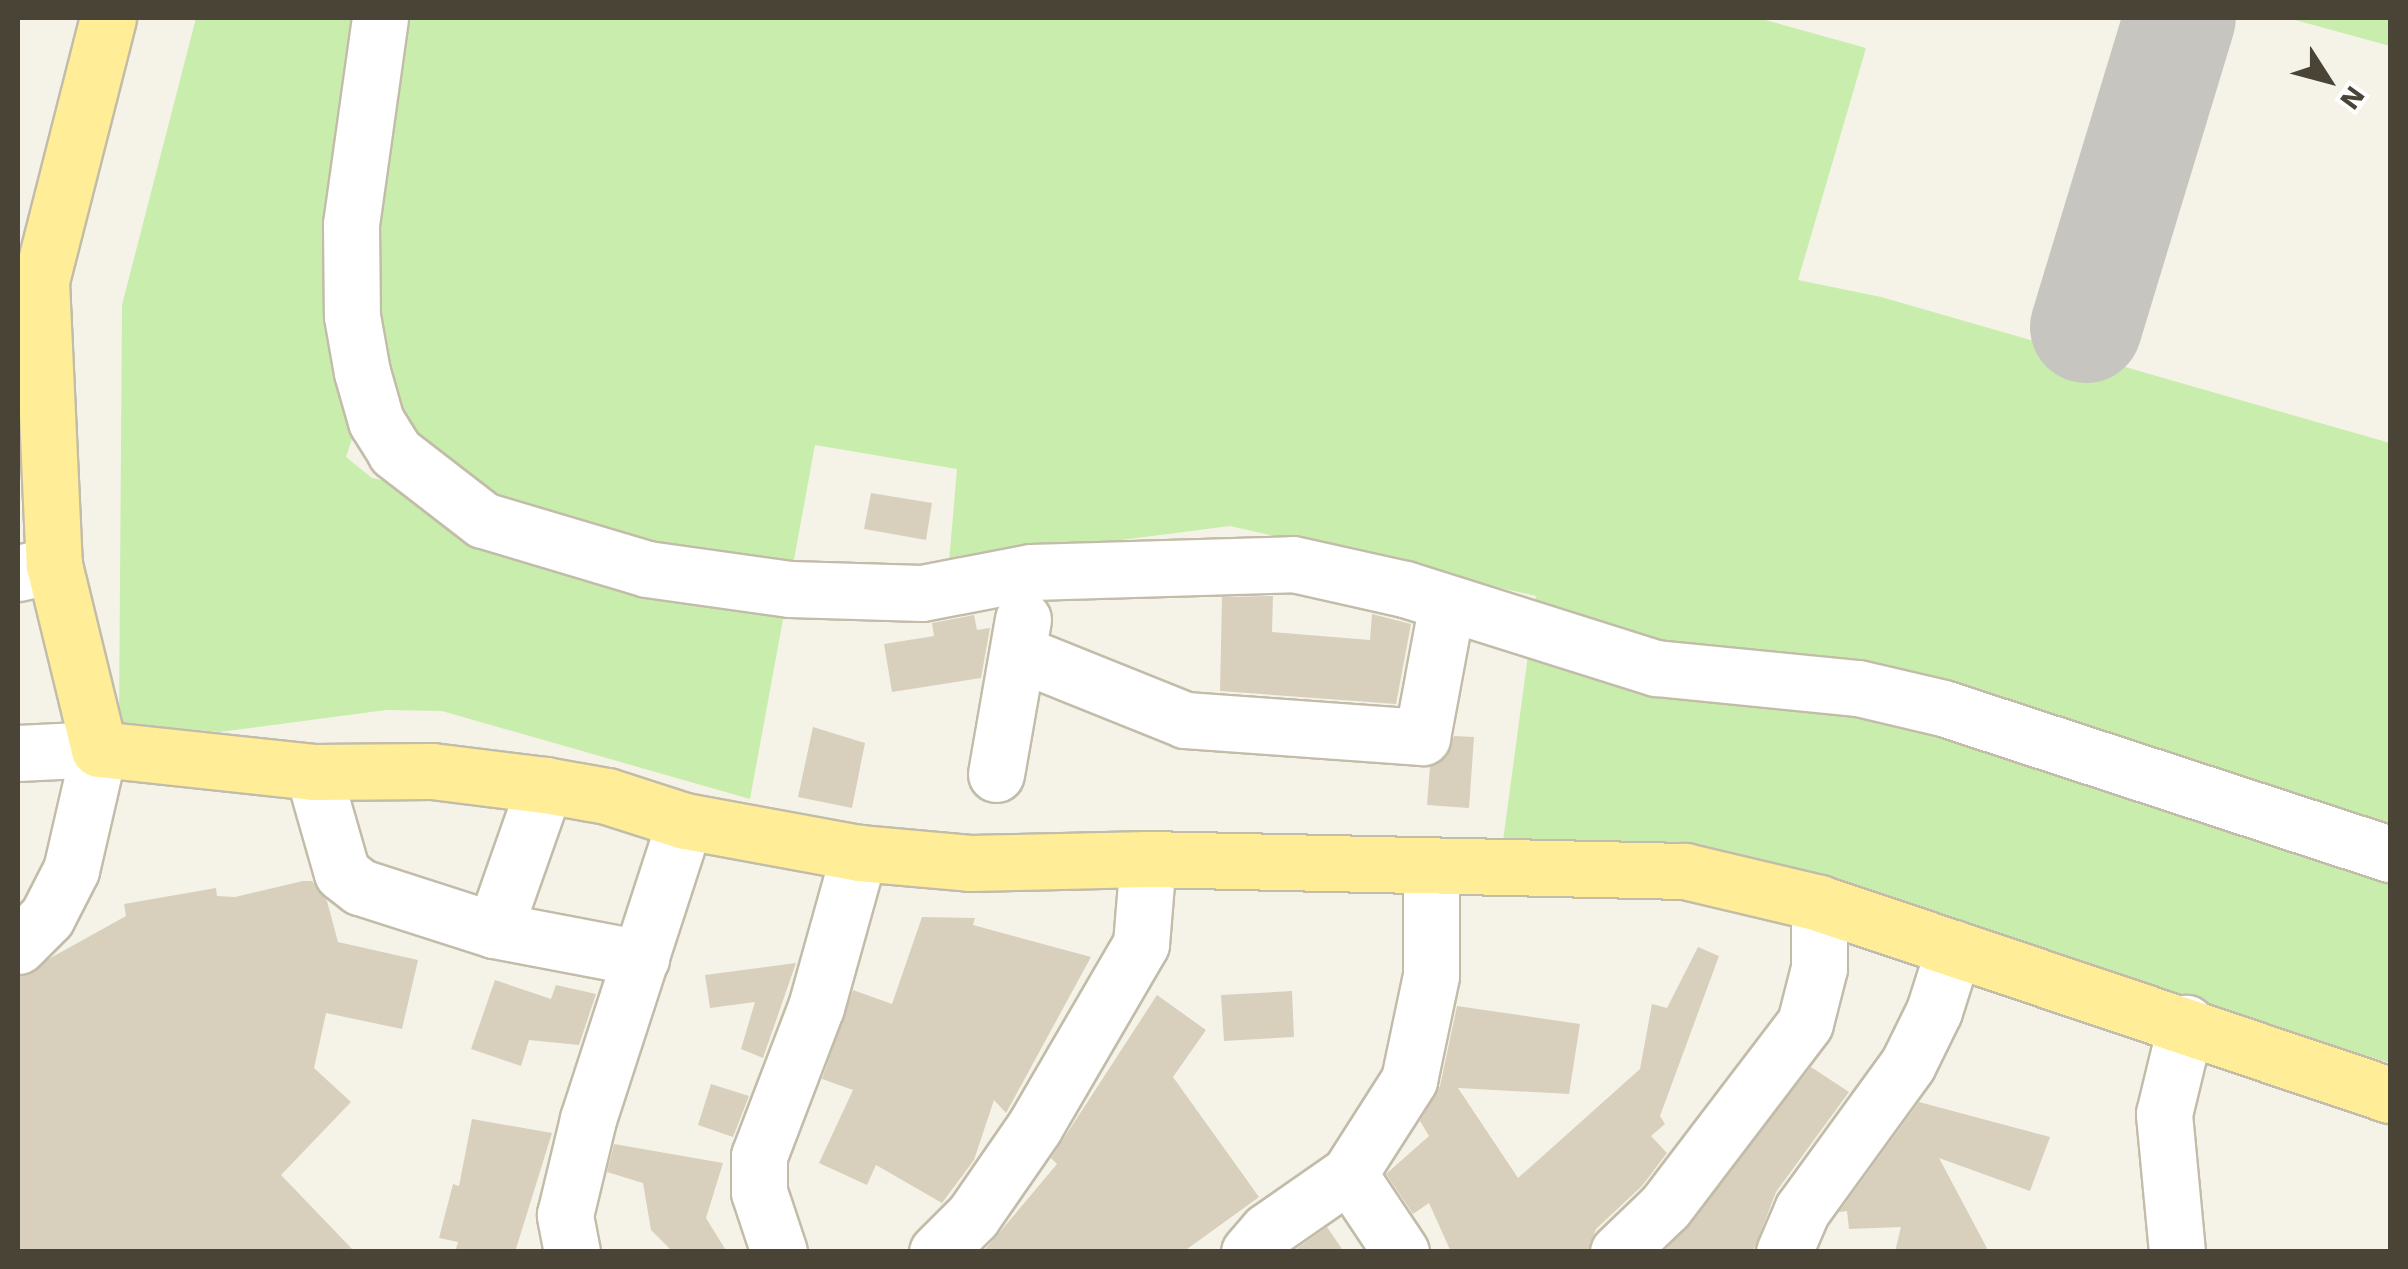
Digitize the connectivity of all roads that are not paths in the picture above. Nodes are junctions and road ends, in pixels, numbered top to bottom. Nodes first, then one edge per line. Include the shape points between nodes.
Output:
1 (108, 18) edge
2 (380, 18) edge
3 (29, 281) edge
4 (36, 569) edge
5 (1031, 572) junction
6 (1447, 603) junction
7 (1021, 654) junction
8 (99, 749) junction
9 (18, 752) edge
10 (313, 772) junction
11 (996, 774) dead end
12 (545, 785) junction
13 (685, 821) junction
14 (860, 853) junction
15 (2390, 854) edge
16 (1148, 860) junction
17 (1431, 866) junction
18 (1819, 903) junction
19 (494, 930) junction
20 (18, 946) edge
21 (1954, 948) junction
22 (641, 958) junction
23 (2186, 1023) junction
24 (2390, 1095) edge
25 (1349, 1174) junction
26 (572, 1252) edge
27 (779, 1252) edge
28 (937, 1252) edge
29 (1248, 1252) edge
30 (1400, 1252) edge
31 (1618, 1252) edge
32 (1784, 1252) edge
33 (2177, 1252) edge

1 - 3 main road
2 - 5 street via 357,158 352,316 376,421 394,452 421,476 483,520 695,578 922,593
3 - 4 main road
4 - 8 main road
5 - 6 street via 1293,564
5 - 7 street
6 - 7 street via 1422,737 1185,720
6 - 15 street via 1656,668 1858,688 1942,708
7 - 11 street
8 - 9 street
8 - 10 main road
8 - 20 street via 71,870 47,917
10 - 12 main road via 432,771
10 - 19 street via 342,873 360,886
12 - 13 main road
12 - 19 street
13 - 14 main road
13 - 22 street
14 - 16 main road via 970,863
14 - 27 street via 816,1007 760,1156 759,1192
16 - 17 main road
16 - 28 street via 1141,944 1035,1126 972,1216
17 - 18 main road via 1685,871
17 - 25 street via 1430,976 1409,1080
18 - 21 main road
18 - 31 street via 1819,968 1805,1023 1676,1195
19 - 22 street
21 - 23 main road
21 - 32 street via 1908,1064 1802,1210
22 - 26 street via 565,1215
23 - 24 main road
23 - 33 street via 2164,1114
25 - 29 street via 1267,1231
25 - 30 street

